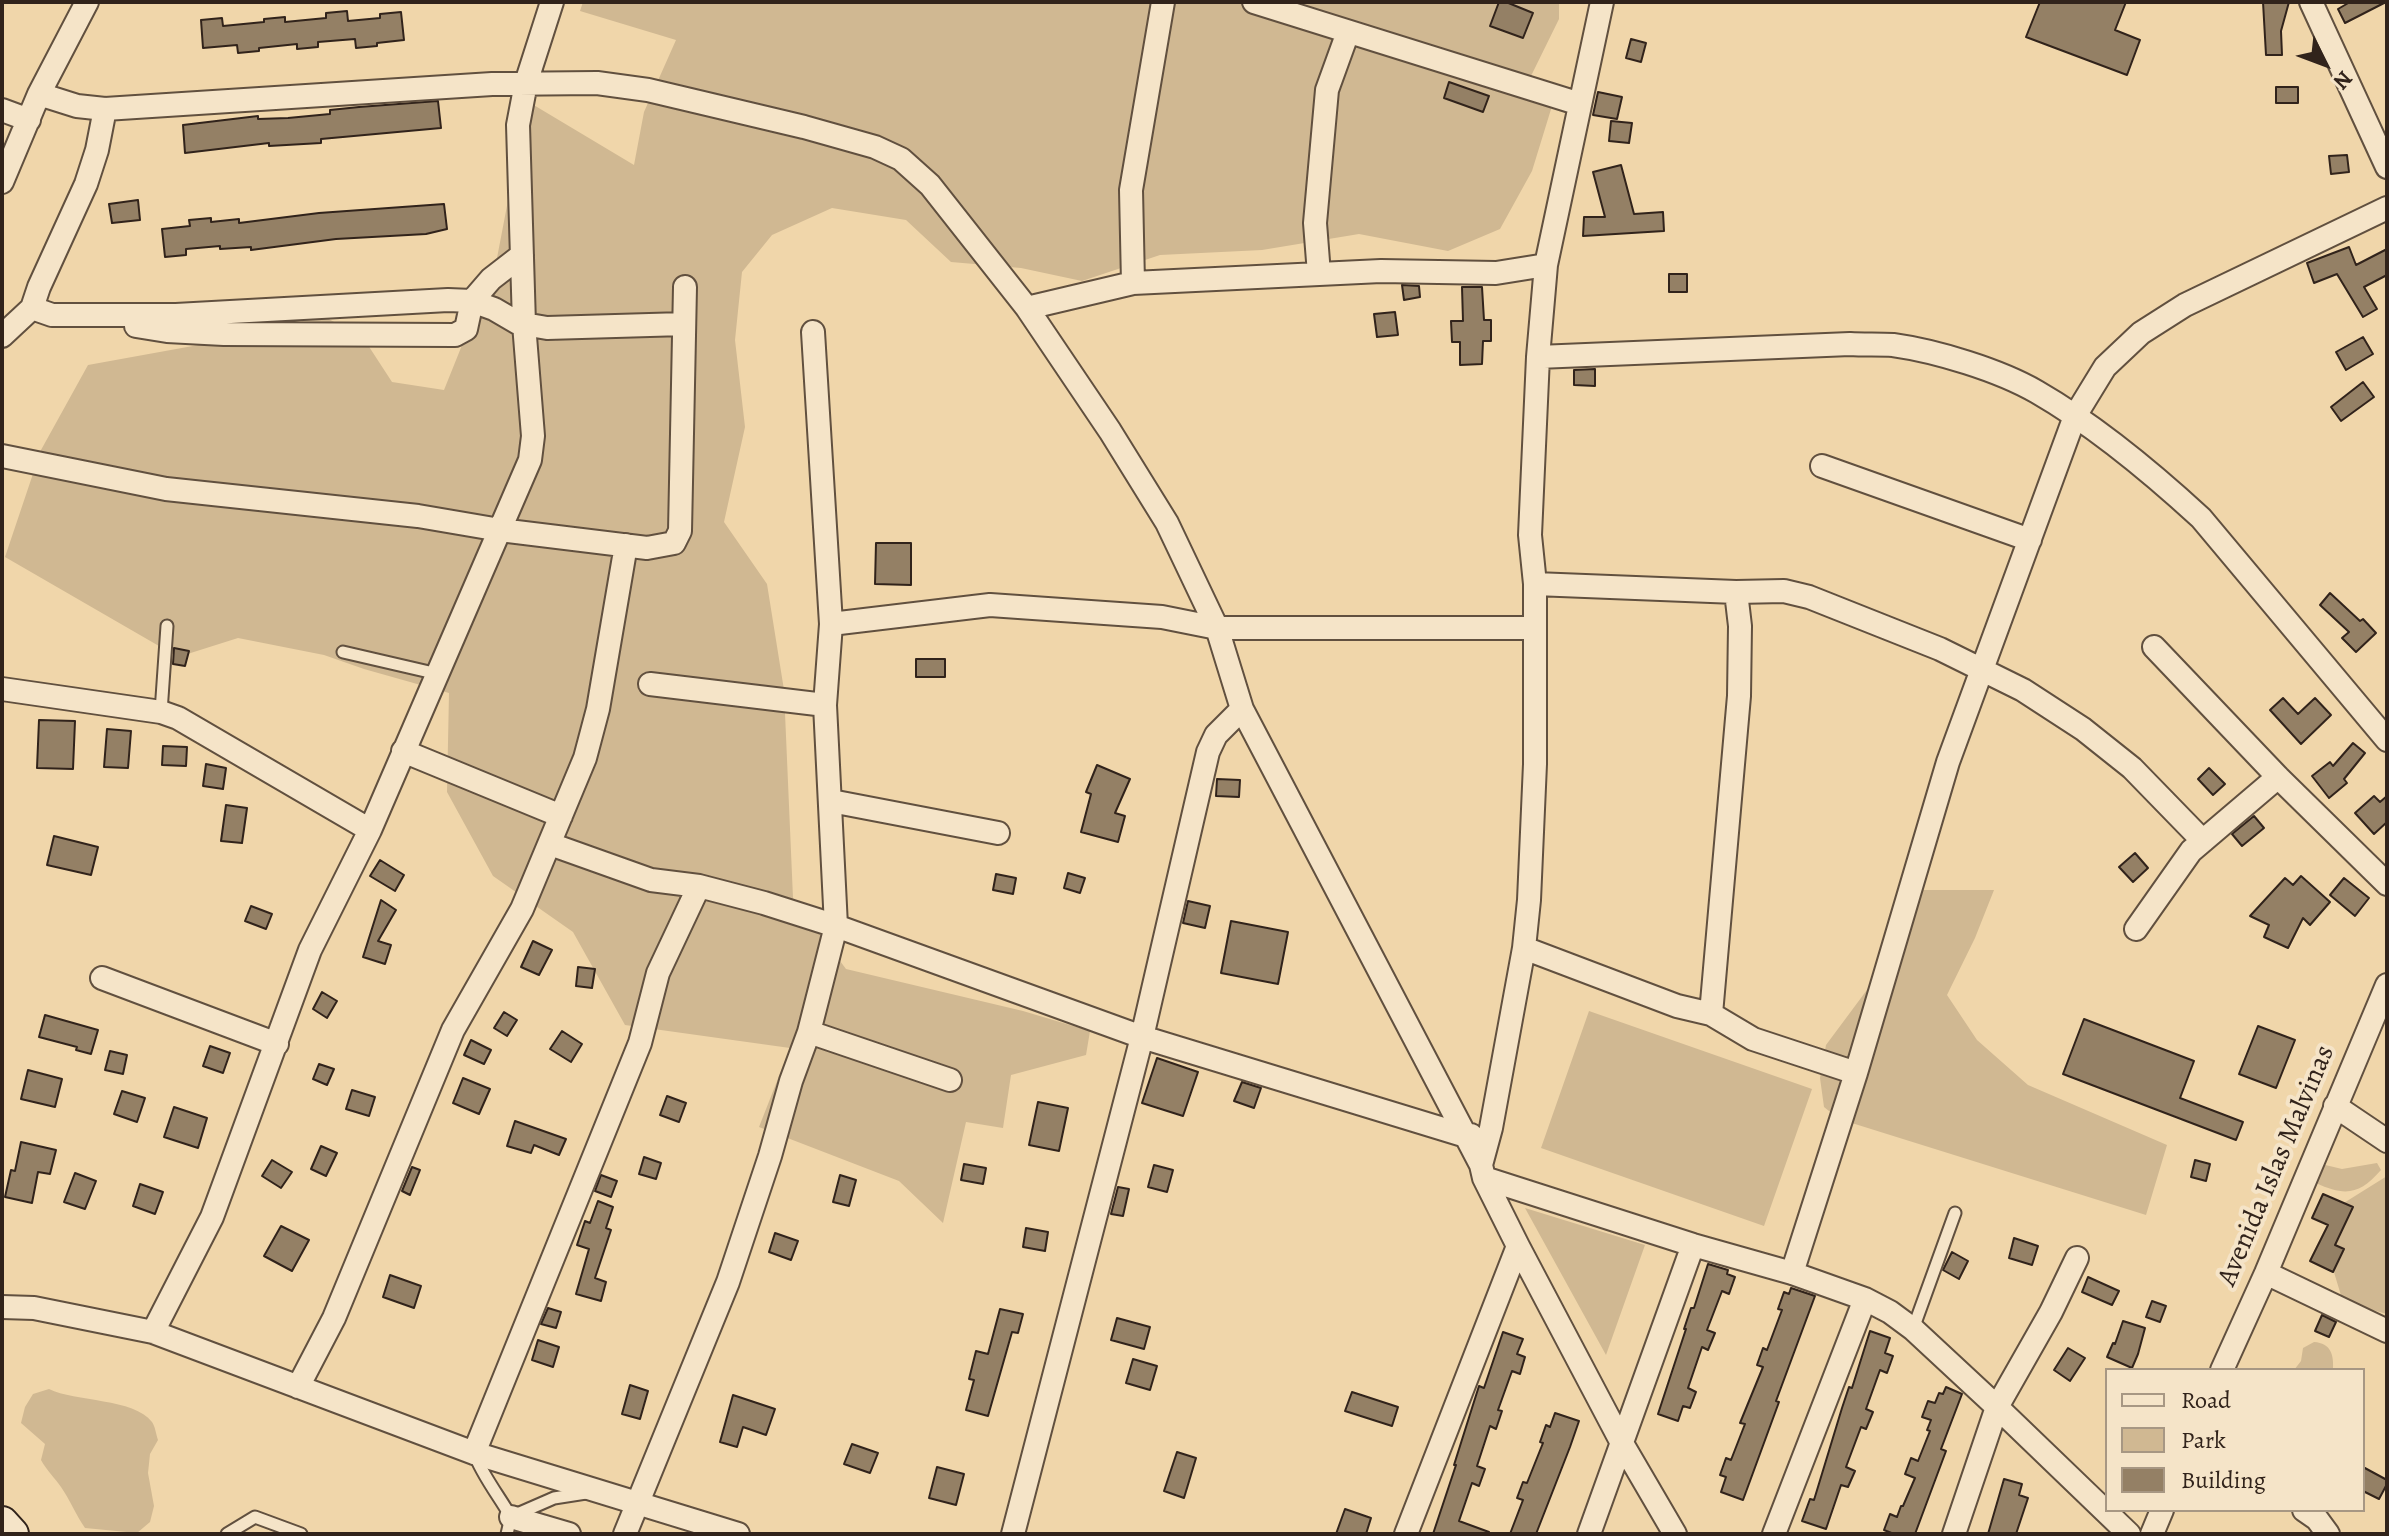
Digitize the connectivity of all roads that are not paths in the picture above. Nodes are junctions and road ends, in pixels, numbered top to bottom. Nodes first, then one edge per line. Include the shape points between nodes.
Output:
1 (87, 2) edge
2 (552, 2) edge
3 (1163, 2) edge
4 (1254, 2) edge
5 (1602, 2) edge
6 (2311, 2) edge
7 (1348, 32) junction
8 (526, 83) junction
9 (39, 94) junction
10 (1580, 104) junction
11 (105, 109) junction
12 (2, 110) edge
13 (29, 120) junction
14 (2387, 167) edge
15 (2, 182) edge
16 (2387, 208) edge
17 (522, 255) junction
18 (1546, 265) junction
19 (1319, 274) junction
20 (1133, 283) junction
21 (685, 287) dead end
22 (472, 301) junction
23 (32, 308) junction
24 (1027, 308) junction
25 (80, 315) junction
26 (524, 324) junction
27 (684, 324) junction
28 (813, 332) dead end
29 (2, 336) edge
30 (1538, 357) junction
31 (2075, 416) junction
32 (2, 456) edge
33 (1822, 466) dead end
34 (500, 530) junction
35 (2030, 540) junction
36 (626, 545) junction
37 (1535, 584) junction
38 (1736, 592) junction
39 (831, 624) junction
40 (167, 626) dead end
41 (1217, 628) junction
42 (1534, 628) junction
43 (2154, 647) dead end
44 (343, 652) dead end
45 (1980, 669) junction
46 (438, 674) junction
47 (650, 684) dead end
48 (2, 689) edge
49 (825, 705) junction
50 (1242, 709) junction
51 (161, 712) junction
52 (2387, 740) edge
53 (403, 751) junction
54 (2278, 777) junction
55 (831, 801) junction
56 (561, 816) junction
57 (370, 830) junction
58 (998, 833) dead end
59 (2203, 841) junction
60 (550, 844) junction
61 (2387, 884) edge
62 (699, 886) junction
63 (836, 926) junction
64 (2136, 929) dead end
65 (1524, 948) junction
66 (102, 978) dead end
67 (2387, 985) edge
68 (1711, 1014) junction
69 (809, 1032) junction
70 (1142, 1037) junction
71 (277, 1044) junction
72 (1856, 1073) junction
73 (950, 1080) dead end
74 (2335, 1106) junction
75 (1491, 1128) junction
76 (1466, 1136) junction
77 (2387, 1141) edge
78 (1483, 1172) junction
79 (1955, 1213) dead end
80 (1693, 1245) junction
81 (1518, 1246) junction
82 (2077, 1258) dead end
83 (1792, 1273) junction
84 (2266, 1273) junction
85 (1865, 1299) junction
86 (2, 1307) edge
87 (1913, 1329) junction
88 (2387, 1331) edge
89 (153, 1332) junction
90 (2223, 1368) edge
91 (298, 1387) junction
92 (1997, 1407) junction
93 (1623, 1445) junction
94 (474, 1453) junction
95 (601, 1491) junction
96 (637, 1501) junction
97 (2105, 1511) edge
98 (2106, 1512) edge
99 (2161, 1512) edge
100 (2307, 1512) edge
101 (2, 1523) edge
102 (509, 1526) edge
103 (12, 1534) edge
104 (227, 1534) edge
105 (301, 1534) edge
106 (569, 1534) edge
107 (625, 1534) edge
108 (738, 1534) edge
109 (1013, 1534) edge
110 (1406, 1534) edge
111 (1589, 1534) edge
112 (1675, 1534) edge
113 (1774, 1534) edge
114 (1954, 1534) edge
115 (2129, 1534) edge
116 (2152, 1534) edge
117 (2328, 1534) edge

1 - 9 street
2 - 8 street
3 - 20 street via 1131,190
4 - 7 street
5 - 10 street
6 - 14 street
7 - 10 street
7 - 19 street via 1327,90 1315,223
8 - 11 street
8 - 17 street via 518,125
8 - 24 street via 597,83 648,90 875,147 901,159 930,185
9 - 11 street
9 - 13 street
10 - 18 street
11 - 23 street via 86,184
12 - 13 street
13 - 15 street
16 - 31 street via 2185,305 2141,333 2105,367
17 - 22 street
17 - 26 street
18 - 19 street via 1496,273
18 - 30 street
19 - 20 street
20 - 24 street
21 - 27 street
22 - 25 street
22 - 25 street via 466,329 455,335 167,331
22 - 26 street
23 - 25 street via 52,315
23 - 29 street
24 - 41 street via 1167,523
26 - 27 street
26 - 34 street via 533,436 530,460
27 - 36 street via 680,531 674,543
28 - 39 street
30 - 31 street via 1890,345 2006,377
30 - 37 street via 1530,535
31 - 35 street
31 - 52 street via 2201,518
32 - 34 street via 166,489
33 - 35 street
34 - 36 street
34 - 46 street
35 - 45 street
36 - 56 street via 598,709
37 - 38 street
37 - 42 street
38 - 45 street via 1784,591 1809,597
38 - 68 street via 1739,696
39 - 41 street via 990,605 1162,617
39 - 49 street
40 - 51 lane
41 - 42 street
41 - 50 street
42 - 65 street via 1533,843
43 - 54 street
44 - 46 lane
45 - 59 street via 2083,729 2132,768
45 - 72 street
46 - 53 street
47 - 49 street
48 - 51 street
49 - 55 street
50 - 70 street via 1216,735 1208,752
50 - 76 street
51 - 57 street
53 - 56 street
53 - 57 street
54 - 59 street
54 - 61 street
55 - 58 street
55 - 63 street
56 - 60 street
57 - 71 street via 310,950
59 - 64 street
60 - 62 street via 651,880
60 - 91 street via 522,909 453,1030 334,1318
62 - 63 street
62 - 94 street via 658,973 640,1043
63 - 69 street
63 - 70 street
65 - 68 street
65 - 75 street
66 - 71 street
67 - 74 street, Avenida Islas Malvinas
68 - 72 street via 1753,1039
69 - 73 street
69 - 96 street via 728,1282
70 - 76 street
70 - 109 street
71 - 89 street via 212,1217
72 - 83 street
74 - 77 street
74 - 84 street, Avenida Islas Malvinas
75 - 76 street
75 - 78 street
76 - 78 street
78 - 80 street
78 - 81 street
79 - 87 lane
80 - 83 street
80 - 93 street
81 - 93 street
81 - 110 street
82 - 92 street
83 - 85 street
84 - 88 street
84 - 90 street, Avenida Islas Malvinas
85 - 87 street
85 - 113 street
86 - 89 street via 34,1308
87 - 92 street
89 - 91 street
91 - 94 street
92 - 97 street
92 - 114 street
93 - 111 street
93 - 112 street
94 - 95 street
94 - 102 lane
95 - 96 street
95 - 102 lane via 554,1498
96 - 107 street
96 - 108 street
98 - 115 street
99 - 116 street
100 - 117 street
101 - 103 main road
102 - 106 street
104 - 105 lane via 255,1517

